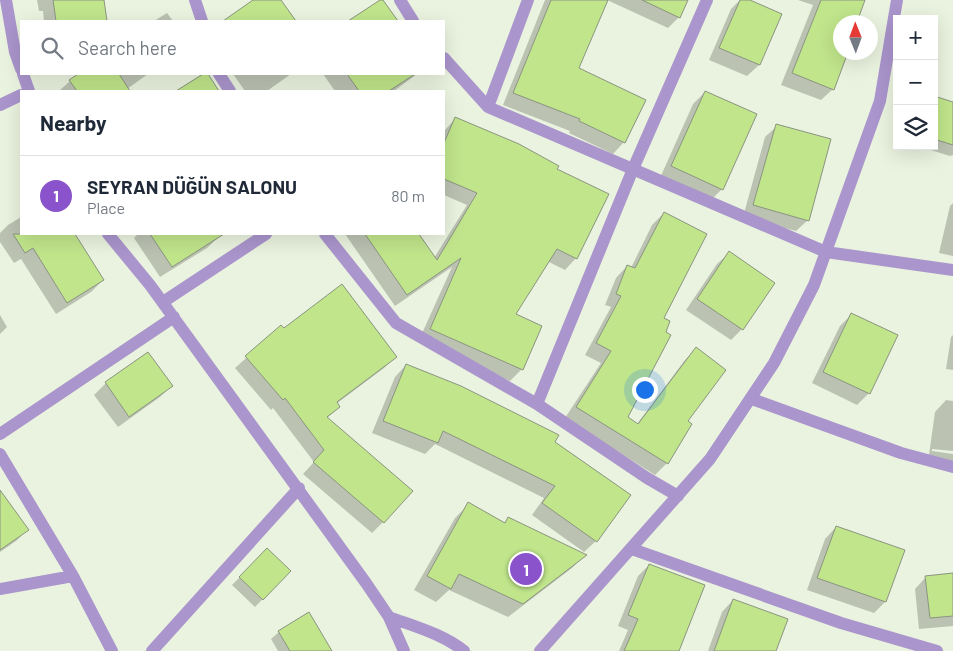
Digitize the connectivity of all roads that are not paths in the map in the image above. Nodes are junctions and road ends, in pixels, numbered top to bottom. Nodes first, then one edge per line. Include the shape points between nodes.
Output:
1 (6, 0) edge
2 (195, 0) edge
3 (400, 0) edge
4 (528, 0) edge
5 (707, 0) edge
6 (897, 0) edge
7 (202, 20) edge
8 (412, 20) edge
9 (445, 59) edge
10 (20, 66) edge
11 (23, 75) edge
12 (220, 75) edge
13 (29, 90) edge
14 (229, 90) edge
15 (20, 95) edge
16 (0, 105) edge
17 (488, 107) junction
18 (632, 169) junction
19 (109, 235) edge
20 (264, 235) edge
21 (326, 235) edge
22 (826, 252) junction
23 (953, 270) edge
24 (163, 302) junction
25 (174, 317) junction
26 (752, 399) junction
27 (537, 404) junction
28 (0, 434) edge
29 (0, 454) edge
30 (953, 466) edge
31 (299, 488) junction
32 (678, 496) junction
33 (632, 549) junction
34 (73, 576) junction
35 (0, 589) edge
36 (389, 617) junction
37 (112, 651) edge
38 (152, 651) edge
39 (404, 651) edge
40 (464, 651) edge
41 (540, 651) edge
42 (937, 651) edge

1 - 10 street
2 - 7 street
3 - 8 street
4 - 17 street
5 - 18 street
6 - 22 street via 880,101
9 - 17 street
11 - 13 street
12 - 14 street
15 - 16 street
17 - 18 street
18 - 22 street
18 - 27 street
19 - 24 street
20 - 24 street
21 - 27 street via 396,322
22 - 23 street
22 - 26 street via 814,286
24 - 25 street
25 - 28 street
25 - 31 street
26 - 30 street via 901,454
26 - 32 street via 710,459
27 - 32 street
29 - 34 street
31 - 36 street
31 - 38 street
32 - 33 street
33 - 41 street
33 - 42 street via 841,623
34 - 35 street
34 - 37 street
36 - 39 street
36 - 40 street

